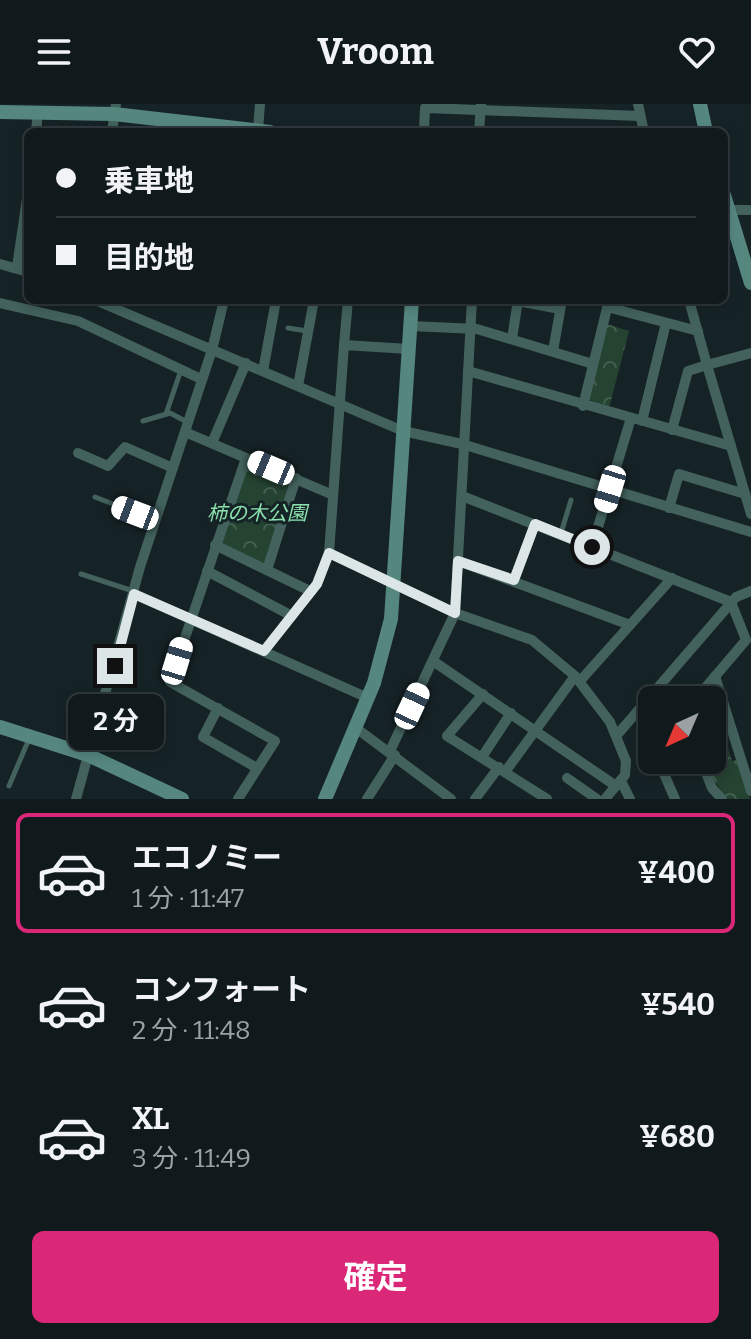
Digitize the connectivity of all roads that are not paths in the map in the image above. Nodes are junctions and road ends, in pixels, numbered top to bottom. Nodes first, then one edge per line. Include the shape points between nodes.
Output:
1 (260, 104) edge
2 (638, 104) edge
3 (700, 104) edge
4 (425, 106) edge
5 (480, 108) edge
6 (115, 109) edge
7 (38, 111) junction
8 (0, 112) edge
9 (640, 116) junction
10 (36, 128) edge
11 (198, 128) edge
12 (262, 128) edge
13 (424, 128) edge
14 (479, 128) edge
15 (643, 128) edge
16 (705, 128) edge
17 (728, 207) edge
18 (729, 210) junction
19 (751, 210) edge
20 (0, 264) edge
21 (23, 269) edge
22 (751, 283) edge
23 (0, 303) edge
24 (104, 304) edge
25 (223, 304) edge
26 (275, 304) edge
27 (313, 304) edge
28 (348, 304) edge
29 (412, 304) edge
30 (472, 304) edge
31 (517, 304) edge
32 (561, 304) edge
33 (608, 304) edge
34 (690, 304) edge
35 (666, 323) junction
36 (410, 326) junction
37 (288, 328) dead end
38 (470, 329) junction
39 (698, 331) junction
40 (308, 332) junction
41 (512, 339) junction
42 (344, 345) junction
43 (409, 349) junction
44 (212, 350) junction
45 (553, 351) junction
46 (751, 353) edge
47 (246, 363) junction
48 (593, 364) junction
49 (707, 365) junction
50 (181, 369) junction
51 (263, 371) junction
52 (468, 371) junction
53 (201, 379) junction
54 (298, 386) junction
55 (340, 403) junction
56 (583, 406) junction
57 (166, 414) junction
58 (636, 420) junction
59 (143, 421) dead end
60 (186, 427) junction
61 (672, 430) junction
62 (403, 431) junction
63 (212, 443) junction
64 (462, 444) junction
65 (731, 446) junction
66 (78, 453) dead end
67 (246, 458) junction
68 (173, 468) junction
69 (296, 478) junction
70 (610, 489) junction
71 (745, 494) junction
72 (333, 495) junction
73 (462, 496) junction
74 (95, 497) dead end
75 (571, 500) dead end
76 (669, 508) junction
77 (751, 514) edge
78 (155, 520) junction
79 (535, 524) junction
80 (751, 532) edge
81 (561, 534) junction
82 (215, 545) junction
83 (592, 547) junction
84 (329, 553) junction
85 (458, 561) junction
86 (267, 570) junction
87 (207, 571) junction
88 (81, 574) dead end
89 (672, 578) junction
90 (514, 580) junction
91 (393, 583) junction
92 (310, 591) junction
93 (751, 591) edge
94 (134, 592) junction
95 (731, 602) junction
96 (455, 613) junction
97 (292, 616) junction
98 (191, 618) junction
99 (630, 625) junction
100 (746, 640) junction
101 (264, 651) junction
102 (751, 655) edge
103 (433, 661) junction
104 (715, 676) junction
105 (578, 678) junction
106 (707, 686) edge
107 (483, 694) junction
108 (368, 698) junction
109 (218, 708) junction
110 (511, 713) junction
111 (0, 727) edge
112 (356, 728) junction
113 (536, 730) junction
114 (617, 735) junction
115 (30, 736) junction
116 (392, 753) junction
117 (88, 755) junction
118 (482, 757) junction
119 (257, 768) junction
120 (502, 770) junction
121 (664, 774) edge
122 (706, 774) edge
123 (567, 778) dead end
124 (618, 783) junction
125 (9, 786) dead end
126 (751, 791) edge
127 (478, 795) edge
128 (76, 799) edge
129 (182, 799) edge
130 (238, 799) edge
131 (325, 799) edge
132 (367, 799) edge
133 (451, 799) edge
134 (493, 799) edge
135 (547, 799) edge
136 (597, 799) edge
137 (605, 799) edge
138 (630, 799) edge
139 (675, 799) edge
140 (722, 799) edge

1 - 12 street
2 - 9 street
3 - 16 street
4 - 5 street
4 - 13 street
5 - 9 street
5 - 14 street
6 - 7 street
6 - 11 street
7 - 8 street
7 - 10 street
9 - 15 street
17 - 18 street
18 - 19 street
18 - 22 street
20 - 21 street
23 - 50 street via 78,321
24 - 44 street
25 - 44 street
26 - 51 street
27 - 40 street
28 - 42 street
29 - 36 street
30 - 38 street
31 - 41 street
32 - 45 street
33 - 35 street
33 - 48 street
34 - 39 street
35 - 39 street
35 - 58 street
36 - 38 street
36 - 43 street
37 - 40 lane
38 - 41 street
38 - 52 street
39 - 49 street
40 - 54 street
41 - 45 street
42 - 43 street
42 - 55 street
43 - 62 street
44 - 47 street
44 - 53 street
45 - 48 street
46 - 49 street
47 - 51 street
47 - 63 street
48 - 56 street
49 - 61 street via 688,371
49 - 65 street
50 - 53 street
50 - 57 lane
51 - 54 street
52 - 56 street
52 - 64 street
53 - 60 street
54 - 55 street
55 - 62 street
55 - 72 street
56 - 58 street
57 - 59 lane
57 - 60 lane
58 - 61 street
58 - 70 street
60 - 63 street
60 - 68 street
61 - 65 street
62 - 64 street
62 - 91 street
63 - 67 street
64 - 70 street
64 - 73 street
65 - 71 street
66 - 68 street via 108,466 125,447
67 - 69 street
67 - 82 street
68 - 78 street
69 - 72 street
69 - 86 street
70 - 76 street
70 - 83 street
71 - 76 street via 679,474
71 - 77 street
72 - 84 street
73 - 79 street
73 - 85 street
74 - 78 lane
75 - 81 lane
76 - 80 street
78 - 94 street
79 - 81 street
79 - 90 street
81 - 83 street
82 - 86 street
82 - 87 street
83 - 89 street
84 - 91 street
84 - 92 street
85 - 90 street
85 - 96 street
86 - 92 street
87 - 97 street
87 - 98 street
88 - 94 lane
89 - 95 street
89 - 99 street
90 - 99 street
91 - 96 street
91 - 108 street via 386,643
92 - 97 street
93 - 95 street
94 - 98 street
94 - 117 street
95 - 100 street
95 - 114 street
96 - 103 street
96 - 105 street via 532,640
97 - 101 street
98 - 101 street
98 - 109 street via 170,682
99 - 105 street
100 - 102 street
100 - 104 street
101 - 108 street
103 - 107 street
103 - 116 street
104 - 106 street
104 - 126 street
105 - 113 street
105 - 114 street
107 - 110 street
107 - 118 street via 447,736
108 - 112 street
109 - 119 street via 203,737
109 - 119 street via 275,741
110 - 113 street
110 - 118 street
111 - 115 street
112 - 116 street
112 - 131 street
113 - 120 street
113 - 124 street
114 - 124 street via 626,761
115 - 117 street
115 - 125 lane
116 - 132 street
116 - 133 street
117 - 128 street
117 - 129 street
118 - 120 street
119 - 130 street
120 - 127 street
120 - 135 street
121 - 139 street
122 - 140 street
123 - 136 street
124 - 137 street
124 - 138 street
127 - 134 street

